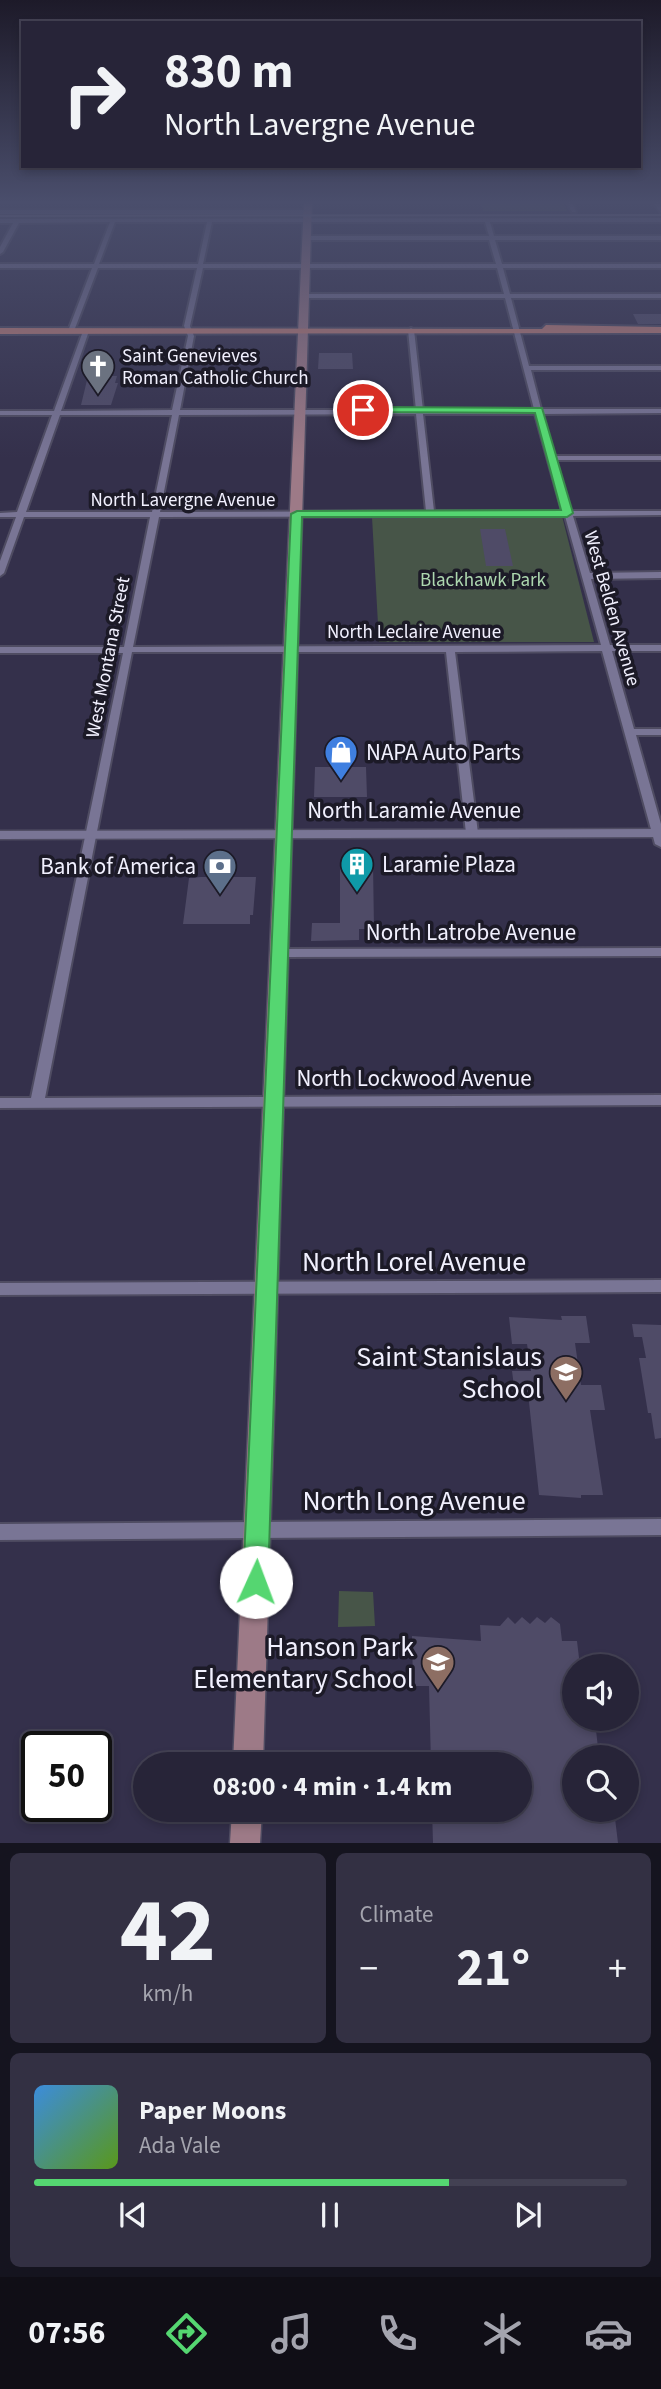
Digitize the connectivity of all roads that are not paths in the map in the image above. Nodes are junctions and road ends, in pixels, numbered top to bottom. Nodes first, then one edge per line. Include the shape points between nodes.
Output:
1 (88, 287) edge
2 (195, 287) edge
3 (305, 287) edge
4 (506, 287) edge
5 (304, 296) junction
6 (508, 296) junction
7 (661, 296) edge
8 (411, 330) junction
9 (517, 330) junction
10 (661, 330) edge
11 (0, 331) edge
12 (71, 331) junction
13 (86, 331) junction
14 (189, 331) junction
15 (303, 331) junction
16 (526, 368) junction
17 (661, 368) edge
18 (419, 410) junction
19 (538, 410) junction
20 (300, 411) junction
21 (661, 411) edge
22 (0, 412) edge
23 (57, 412) junction
24 (176, 412) junction
25 (551, 458) junction
26 (661, 458) edge
27 (567, 513) junction
28 (661, 513) edge
29 (155, 514) junction
30 (297, 514) junction
31 (430, 514) junction
32 (0, 515) edge
33 (20, 515) junction
34 (0, 573) edge
35 (661, 575) edge
36 (586, 576) junction
37 (450, 648) junction
38 (606, 648) junction
39 (661, 648) edge
40 (128, 649) junction
41 (292, 649) junction
42 (0, 650) edge
43 (630, 732) junction
44 (661, 732) edge
45 (285, 833) junction
46 (472, 833) junction
47 (90, 834) junction
48 (0, 835) edge
49 (660, 836) edge
50 (661, 952) edge
51 (280, 953) junction
52 (661, 1100) edge
53 (275, 1101) junction
54 (0, 1103) edge
55 (37, 1103) junction
56 (661, 1286) edge
57 (267, 1288) junction
58 (0, 1289) edge
59 (661, 1527) edge
60 (258, 1529) junction
61 (0, 1532) edge
62 (249, 1752) edge
63 (246, 1822) edge
64 (245, 1843) edge

1 - 12 street
2 - 14 street, West Montana Street
3 - 5 main road
4 - 6 street, West Belden Avenue
5 - 6 street
5 - 15 main road
6 - 7 street
6 - 9 street, West Belden Avenue
8 - 9 main road
8 - 15 main road
8 - 18 street
9 - 10 main road
9 - 16 street, West Belden Avenue
11 - 12 main road
12 - 13 main road
13 - 14 main road
13 - 23 street
14 - 15 main road
14 - 24 street, West Montana Street
15 - 20 main road
16 - 17 street
16 - 19 street, West Belden Avenue
18 - 19 street
18 - 20 street
18 - 31 street
19 - 21 street
19 - 25 street, West Belden Avenue
20 - 24 street
20 - 30 main road
22 - 23 street
23 - 24 street
23 - 33 street
24 - 29 street, West Montana Street
25 - 26 street
25 - 27 street, West Belden Avenue
27 - 28 street, North Lavergne Avenue
27 - 31 street, North Lavergne Avenue
27 - 36 street, West Belden Avenue
29 - 30 street, North Lavergne Avenue
29 - 33 street, North Lavergne Avenue
29 - 40 street, West Montana Street
30 - 31 street, North Lavergne Avenue
30 - 41 main road
32 - 33 street, North Lavergne Avenue
33 - 34 street
35 - 36 street
36 - 38 street, West Belden Avenue
37 - 38 street, North Leclaire Avenue
37 - 41 street, North Leclaire Avenue
37 - 46 street
38 - 39 street, North Leclaire Avenue
38 - 43 street, West Belden Avenue
40 - 41 street, North Leclaire Avenue
40 - 42 street, North Leclaire Avenue
40 - 47 street, West Montana Street
41 - 45 main road
43 - 44 street
43 - 49 street, West Belden Avenue
45 - 46 street, North Laramie Avenue
45 - 47 street, North Laramie Avenue
45 - 51 main road
46 - 49 street, North Laramie Avenue
47 - 48 street, North Laramie Avenue
47 - 55 street, West Montana Street
50 - 51 street, North Latrobe Avenue
51 - 53 main road
52 - 53 street, North Lockwood Avenue
53 - 55 street, North Lockwood Avenue
53 - 57 main road
54 - 55 street, North Lockwood Avenue
56 - 57 street, North Lorel Avenue
57 - 58 street, North Lorel Avenue
57 - 60 main road
59 - 60 street, North Long Avenue
60 - 61 street, North Long Avenue
60 - 62 main road
63 - 64 main road

